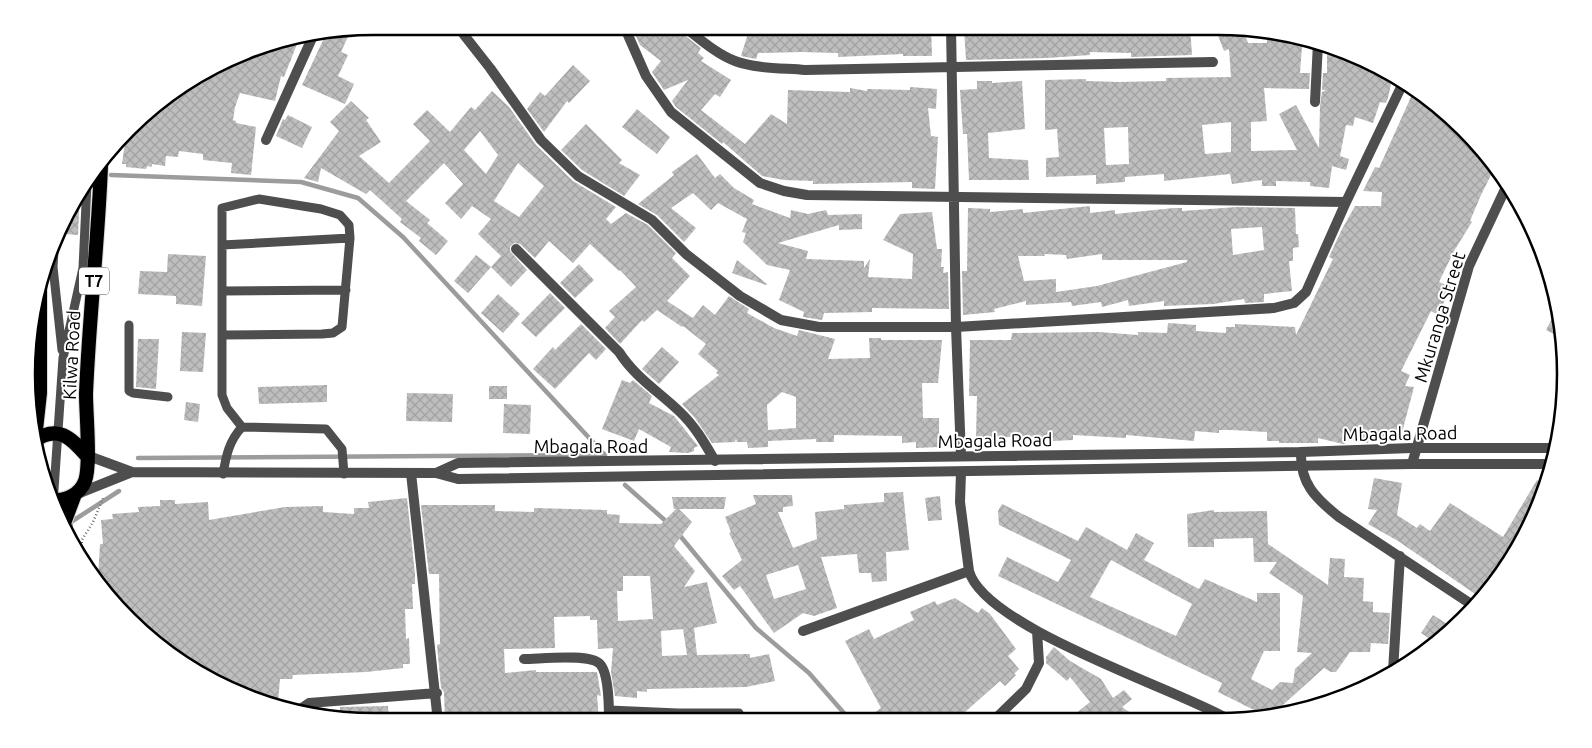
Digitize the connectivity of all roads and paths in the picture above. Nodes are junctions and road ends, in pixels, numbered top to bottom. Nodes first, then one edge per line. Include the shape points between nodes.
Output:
1 (465, 35) edge
2 (628, 35) edge
3 (695, 35) edge
4 (951, 35) edge
5 (310, 42) edge
6 (1318, 50) edge
7 (1213, 62) dead end
8 (952, 67) junction
9 (1400, 88) edge
10 (1315, 102) dead end
11 (266, 140) dead end
12 (100, 175) edge
13 (1504, 192) edge
14 (86, 194) edge
15 (954, 196) junction
16 (1346, 202) junction
17 (350, 238) junction
18 (222, 245) junction
19 (516, 249) dead end
20 (53, 265) edge
21 (346, 290) junction
22 (222, 291) junction
23 (40, 319) edge
24 (129, 325) dead end
25 (956, 327) junction
26 (222, 335) junction
27 (63, 358) junction
28 (168, 397) dead end
29 (37, 410) edge
30 (242, 427) junction
31 (41, 434) edge
32 (58, 434) junction
33 (1416, 448) junction
34 (1548, 448) edge
35 (1301, 452) junction
36 (86, 455) junction
37 (961, 456) junction
38 (715, 461) junction
39 (1412, 464) junction
40 (1544, 464) edge
41 (1301, 467) junction
42 (132, 472) junction
43 (436, 472) junction
44 (961, 472) junction
45 (411, 473) junction
46 (223, 474) junction
47 (344, 474) junction
48 (54, 486) edge
49 (75, 494) junction
50 (60, 500) edge
51 (67, 516) edge
52 (1400, 556) junction
53 (969, 571) junction
54 (1469, 602) edge
55 (803, 631) dead end
56 (1038, 631) junction
57 (524, 659) dead end
58 (1393, 664) edge
59 (437, 693) junction
60 (305, 705) edge
61 (438, 713) edge
62 (609, 713) edge
63 (1001, 713) edge
64 (1215, 713) edge

1 - 25 street via 541,140 578,176 652,220 686,254 740,296 782,320 819,327
2 - 15 street via 646,76 671,112 760,182 807,195
3 - 8 street via 736,61 766,67 805,70
4 - 8 street
5 - 11 street
6 - 10 street
7 - 8 street
8 - 15 street
9 - 16 street
12 - 36 highway, Kilwa Road / T7 via 86,394
13 - 33 street, Mkuranga Street via 1469,266
14 - 27 lane via 83,268
15 - 16 street
15 - 25 street
16 - 25 street via 1306,292 1294,303 1274,308
17 - 18 lane
17 - 18 lane via 349,225 340,215 259,199 222,208
17 - 21 lane
18 - 22 lane
19 - 38 street via 645,382 680,412 702,436
20 - 27 lane
21 - 22 lane
21 - 26 lane via 342,327 333,333
22 - 26 lane
23 - 29 highway, Kilwa Road
24 - 28 lane via 130,391
25 - 37 street
26 - 30 lane via 222,395 227,408
27 - 32 lane
30 - 46 lane via 228,449
30 - 47 lane via 326,429 342,449
31 - 32 highway
32 - 36 highway via 71,437
32 - 48 lane
33 - 34 street, Mbagala Road
33 - 35 street, Mbagala Road
33 - 39 street, Mkuranga Street
35 - 37 street, Mbagala Road
35 - 41 street
36 - 42 street, Mbagala Road
36 - 49 highway, T7 via 88,469 84,483
37 - 38 street, Mbagala Road
38 - 43 street, Mbagala Road via 458,463
39 - 40 street, Mbagala Road
39 - 41 street, Mbagala Road
41 - 44 street, Mbagala Road
41 - 52 street via 1313,494 1322,504
42 - 46 street, Mbagala Road
42 - 49 street, Mbagala Road
43 - 44 street, Mbagala Road via 458,479
43 - 45 street, Mbagala Road
44 - 53 street via 960,502
45 - 47 street, Mbagala Road
45 - 59 street
46 - 47 street, Mbagala Road
49 - 50 highway
49 - 51 highway, T7
52 - 54 street
52 - 58 street
53 - 55 street
53 - 56 street via 972,582 981,593
56 - 63 street via 1039,664 1026,689
56 - 64 street
57 - 62 street via 596,660 605,677
59 - 60 street
59 - 61 street

